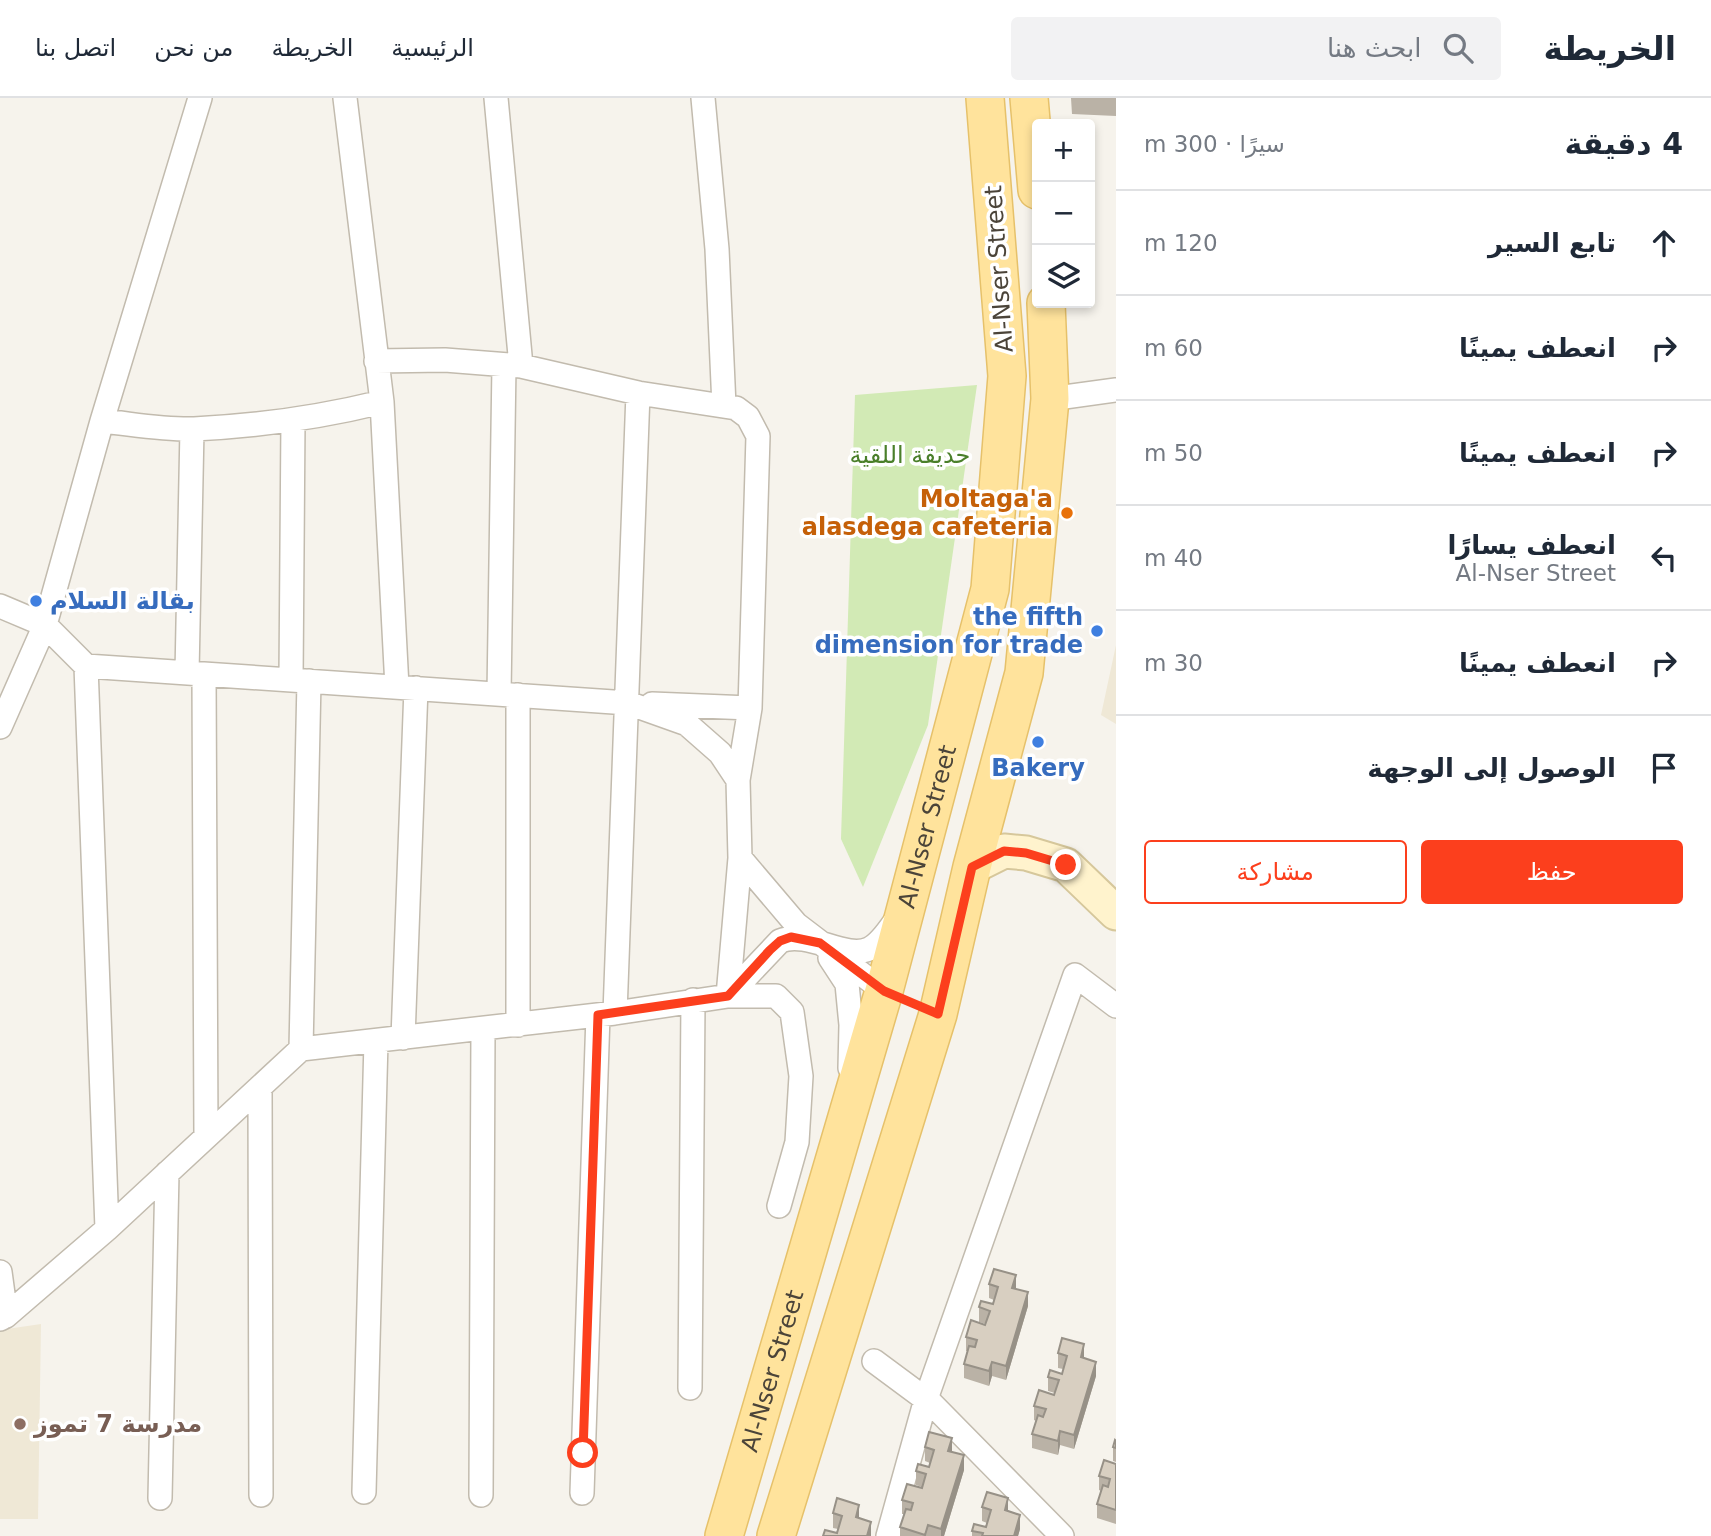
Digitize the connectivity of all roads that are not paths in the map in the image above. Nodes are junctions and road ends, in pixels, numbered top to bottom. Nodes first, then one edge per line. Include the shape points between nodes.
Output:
1 (200, 98) edge
2 (345, 98) edge
3 (496, 98) edge
4 (703, 98) edge
5 (985, 98) edge
6 (1029, 98) edge
7 (1036, 182) edge
8 (1046, 308) edge
9 (376, 360) junction
10 (513, 366) junction
11 (1116, 390) edge
12 (638, 393) junction
13 (1050, 399) junction
14 (382, 402) junction
15 (724, 406) junction
16 (293, 420) junction
17 (102, 421) junction
18 (192, 429) junction
19 (0, 606) edge
20 (45, 625) junction
21 (86, 666) junction
22 (196, 673) junction
23 (300, 680) junction
24 (406, 687) junction
25 (508, 694) junction
26 (628, 703) junction
27 (750, 708) junction
28 (0, 727) edge
29 (738, 780) junction
30 (740, 858) junction
31 (972, 867) junction
32 (907, 905) junction
33 (1116, 913) edge
34 (820, 943) junction
35 (884, 991) junction
36 (728, 996) junction
37 (693, 1000) junction
38 (1116, 1006) edge
39 (607, 1014) junction
40 (938, 1014) junction
41 (518, 1025) junction
42 (483, 1028) junction
43 (403, 1038) junction
44 (376, 1041) junction
45 (300, 1049) junction
46 (260, 1087) junction
47 (846, 1118) junction
48 (206, 1137) junction
49 (167, 1173) junction
50 (779, 1206) dead end
51 (107, 1229) junction
52 (0, 1272) edge
53 (3, 1318) edge
54 (874, 1362) dead end
55 (690, 1388) dead end
56 (926, 1399) junction
57 (364, 1492) dead end
58 (582, 1493) dead end
59 (261, 1495) dead end
60 (481, 1495) dead end
61 (160, 1498) dead end
62 (724, 1536) edge
63 (776, 1536) edge
64 (888, 1536) edge
65 (1062, 1536) edge

1 - 17 street
2 - 9 street
3 - 10 street
4 - 15 street via 717,249
5 - 32 main road, Al-Nser Street via 1007,376 990,589
6 - 7 main road, Al-Nser Street
8 - 13 main road, Al-Nser Street
9 - 10 street
9 - 14 street
10 - 12 street
10 - 25 street
11 - 13 street
12 - 15 street
12 - 26 street
13 - 31 main road, Al-Nser Street via 1024,673
14 - 16 street
14 - 24 street
15 - 27 street via 748,417 758,436
16 - 18 street
16 - 23 street
17 - 18 street
17 - 20 street
18 - 22 street
19 - 20 street
20 - 21 street
20 - 28 street
21 - 22 street
21 - 51 street
22 - 23 street
22 - 48 street
23 - 24 street
23 - 45 street
24 - 25 street
24 - 43 street
25 - 26 street
25 - 41 street
26 - 27 street
26 - 29 street via 687,723 720,753
26 - 39 street
27 - 29 street
29 - 30 street
30 - 34 street via 796,924
30 - 36 street
31 - 33 street via 1004,851 1066,865
31 - 40 main road, Al-Nser Street
32 - 34 street via 870,948 857,951
32 - 35 main road, Al-Nser Street
34 - 35 street
34 - 36 street via 791,937 780,941
34 - 47 street via 846,984 849,1000
35 - 40 main road
35 - 47 main road, Al-Nser Street
36 - 37 street
36 - 50 street via 776,996 792,1012 802,1076 797,1142
37 - 39 street
37 - 55 street
38 - 56 street via 1075,975
39 - 41 street
39 - 58 street
40 - 63 main road, Al-Nser Street
41 - 42 street
42 - 43 street
42 - 60 street
43 - 44 street
44 - 45 street
44 - 57 street
45 - 46 street
46 - 48 street
46 - 59 street
47 - 62 main road, Al-Nser Street
48 - 49 street
49 - 51 street
49 - 61 street
51 - 53 street
52 - 53 street
54 - 56 street
56 - 64 street
56 - 65 street

